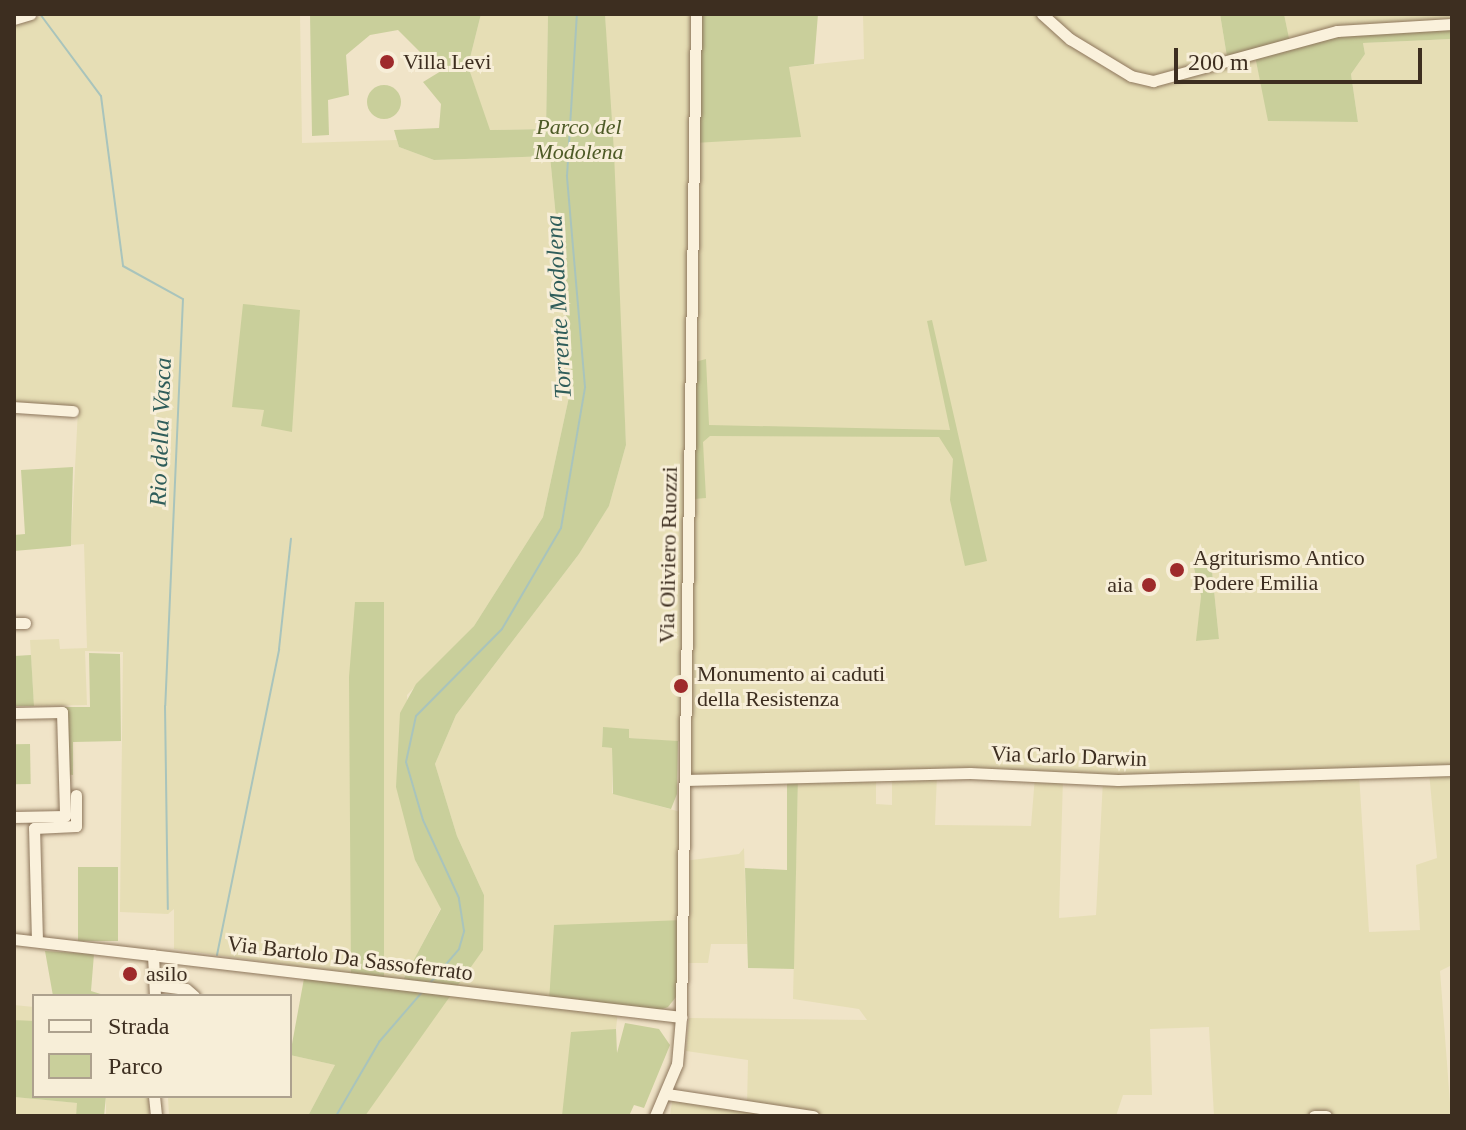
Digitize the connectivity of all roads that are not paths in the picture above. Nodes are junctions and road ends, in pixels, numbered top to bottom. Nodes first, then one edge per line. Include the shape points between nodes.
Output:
1 (30, 14) edge
2 (696, 14) edge
3 (1042, 14) edge
4 (14, 19) edge
5 (1452, 24) edge
6 (14, 407) edge
7 (73, 411) dead end
8 (14, 713) edge
9 (1452, 770) edge
10 (685, 780) junction
11 (76, 795) dead end
12 (14, 817) edge
13 (14, 939) edge
14 (37, 941) junction
15 (153, 955) junction
16 (156, 990) edge
17 (192, 994) edge
18 (681, 1017) junction
19 (667, 1094) junction
20 (655, 1116) edge
21 (813, 1116) edge
22 (1314, 1116) edge
23 (1326, 1116) edge

1 - 4 street
2 - 10 street, Via Oliviero Ruozzi
3 - 5 street via 1070,39 1131,76 1153,81 1337,31
6 - 7 street
8 - 12 street via 62,712 65,816
9 - 10 street, Via Carlo Darwin via 1118,780 970,773
10 - 18 street, Via Oliviero Ruozzi
11 - 14 street via 76,826 34,828
13 - 14 street, Via Bartolo Da Sassoferrato
14 - 15 street, Via Bartolo Da Sassoferrato
15 - 16 street
15 - 18 street, Via Bartolo Da Sassoferrato
16 - 17 street via 186,989
18 - 19 street, Via Oliviero Ruozzi via 677,1064
19 - 20 street, Via Oliviero Ruozzi
19 - 21 street
22 - 23 street

